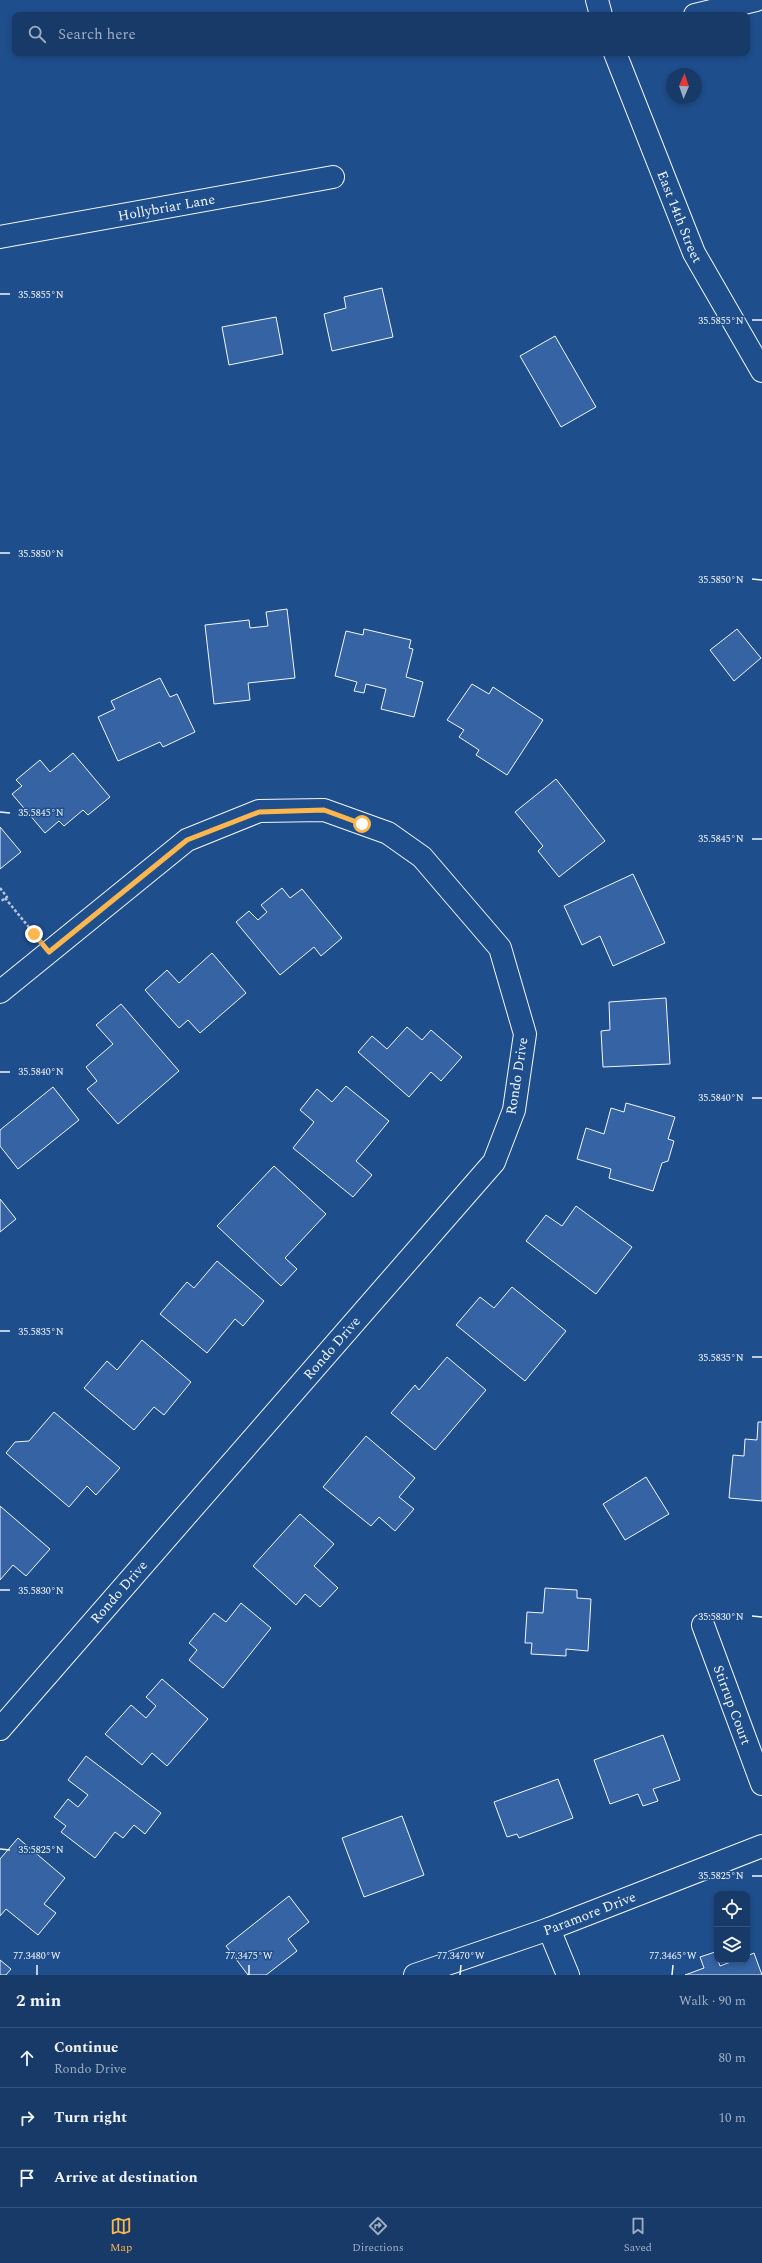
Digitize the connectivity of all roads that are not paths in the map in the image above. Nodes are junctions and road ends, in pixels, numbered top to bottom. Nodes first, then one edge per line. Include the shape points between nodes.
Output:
1 (596, 0) edge
2 (756, 0) edge
3 (600, 12) edge
4 (707, 12) edge
5 (616, 56) edge
6 (333, 177) dead end
7 (0, 237) edge
8 (762, 371) edge
9 (0, 992) edge
10 (703, 1626) dead end
11 (0, 1729) edge
12 (762, 1784) edge
13 (762, 1846) edge
14 (549, 1929) junction
15 (415, 1975) edge
16 (568, 1975) edge

1 - 3 street
2 - 4 street
5 - 8 street, East 14th Street via 694,253
6 - 7 street, Hollybriar Lane
9 - 11 street, Rondo Drive via 187,840 259,812 324,810 388,833 422,857 500,948 525,1034 514,1110 494,1162
10 - 12 street, Stirrup Court
13 - 14 street, Paramore Drive
14 - 15 street, Paramore Drive
14 - 16 street

